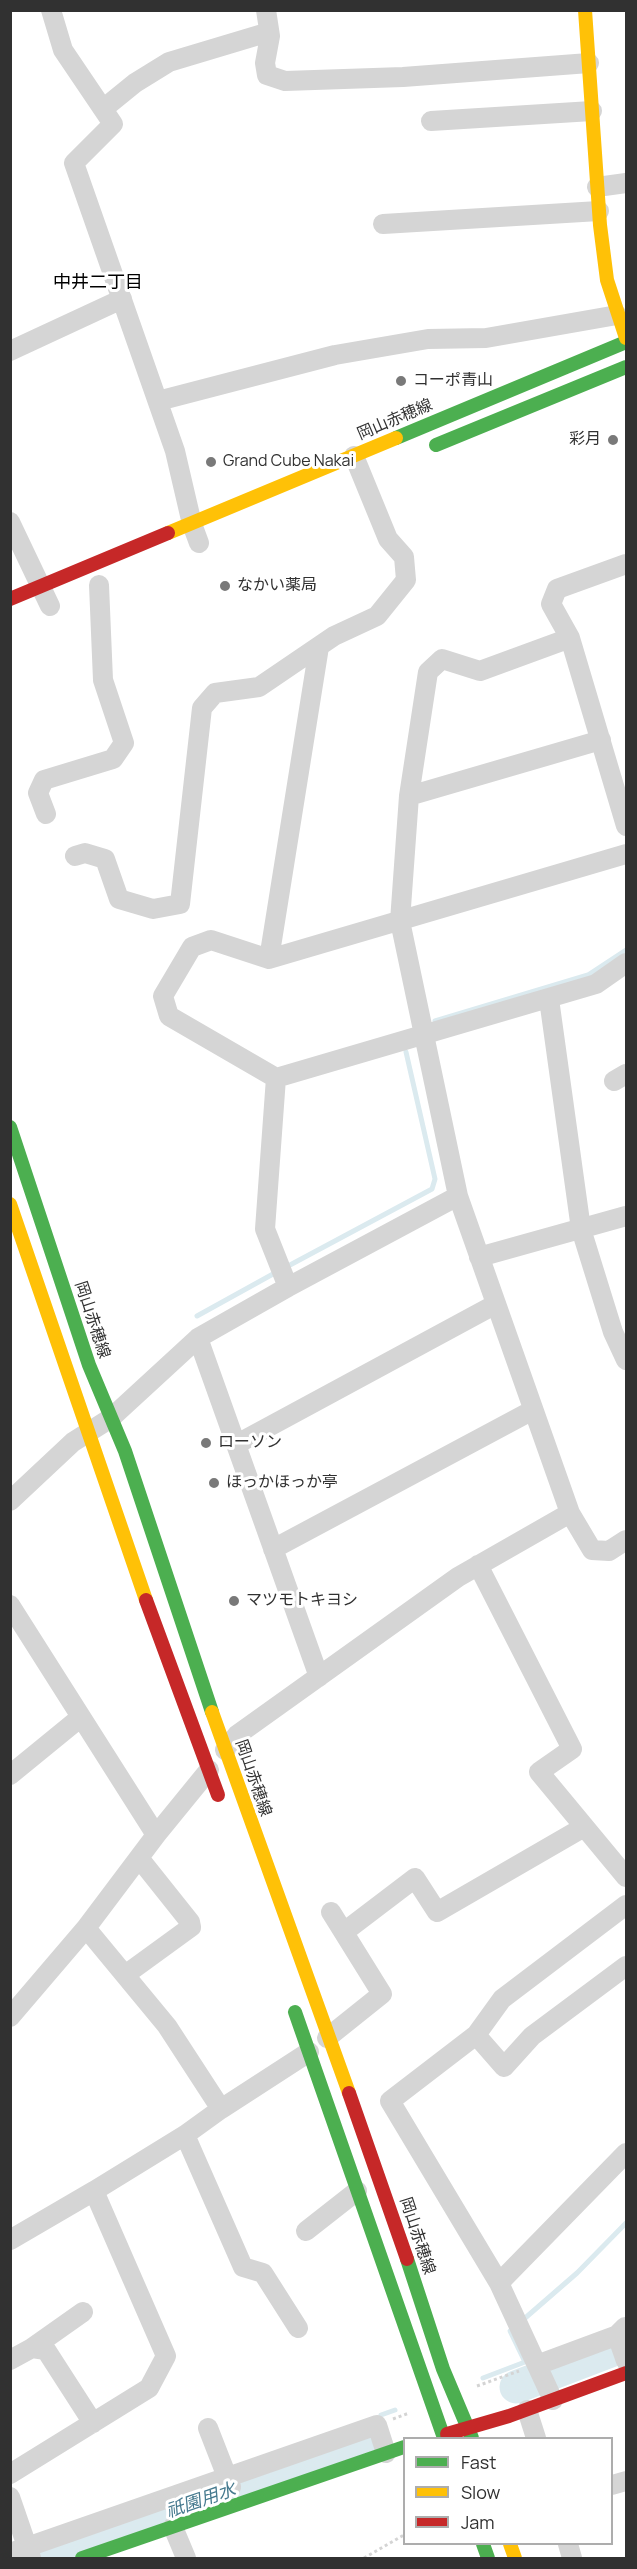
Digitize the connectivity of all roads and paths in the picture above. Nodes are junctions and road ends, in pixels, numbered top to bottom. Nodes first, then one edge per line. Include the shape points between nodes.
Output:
1 (51, 10) edge
2 (266, 10) edge
3 (585, 10) edge
4 (269, 32) junction
5 (589, 63) junction
6 (103, 109) junction
7 (592, 111) junction
8 (431, 121) dead end
9 (627, 183) edge
10 (597, 187) junction
11 (599, 211) junction
12 (382, 224) dead end
13 (122, 299) junction
14 (617, 315) junction
15 (627, 340) edge
16 (10, 351) edge
17 (627, 367) edge
18 (158, 401) junction
19 (428, 448) dead end
20 (354, 456) junction
21 (10, 522) edge
22 (197, 538) junction
23 (627, 564) edge
24 (100, 585) dead end
25 (42, 586) junction
26 (10, 599) edge
27 (50, 606) dead end
28 (570, 638) junction
29 (319, 647) junction
30 (601, 740) junction
31 (408, 796) junction
32 (46, 814) dead end
33 (627, 826) edge
34 (627, 854) edge
35 (75, 856) dead end
36 (400, 921) junction
37 (269, 959) junction
38 (627, 963) edge
39 (549, 999) junction
40 (422, 1035) junction
41 (276, 1078) junction
42 (10, 1127) edge
43 (458, 1196) junction
44 (11, 1207) edge
45 (627, 1216) edge
46 (581, 1229) junction
47 (479, 1257) junction
48 (288, 1287) junction
49 (496, 1304) junction
50 (198, 1338) junction
51 (627, 1360) edge
52 (533, 1410) junction
53 (111, 1418) junction
54 (89, 1431) junction
55 (237, 1444) junction
56 (10, 1501) edge
57 (570, 1513) junction
58 (627, 1540) edge
59 (273, 1549) junction
60 (478, 1565) junction
61 (11, 1607) edge
62 (318, 1677) junction
63 (81, 1718) junction
64 (225, 1750) junction
65 (209, 1770) junction
66 (10, 1774) edge
67 (221, 1804) dead end
68 (584, 1827) junction
69 (156, 1835) junction
70 (139, 1858) junction
71 (627, 1877) edge
72 (627, 1905) edge
73 (331, 1912) dead end
74 (86, 1928) junction
75 (344, 1932) junction
76 (627, 1966) edge
77 (125, 1975) junction
78 (289, 1996) dead end
79 (10, 2017) edge
80 (476, 2035) junction
81 (327, 2038) junction
82 (309, 2052) junction
83 (221, 2109) junction
84 (185, 2135) junction
85 (627, 2153) edge
86 (357, 2191) junction
87 (94, 2192) junction
88 (306, 2231) dead end
89 (10, 2240) edge
90 (499, 2283) junction
91 (83, 2312) dead end
92 (298, 2328) dead end
93 (623, 2340) edge
94 (32, 2348) junction
95 (10, 2361) edge
96 (627, 2373) edge
97 (544, 2380) junction
98 (475, 2386) dead end
99 (527, 2410) junction
100 (93, 2423) junction
101 (208, 2428) dead end
102 (469, 2433) edge
103 (440, 2437) edge
104 (535, 2437) edge
105 (403, 2448) edge
106 (386, 2453) junction
107 (10, 2474) edge
108 (232, 2490) junction
109 (10, 2497) edge
110 (173, 2527) junction
111 (403, 2536) edge
112 (24, 2553) edge
113 (82, 2559) edge
114 (186, 2559) edge
115 (364, 2559) edge

1 - 6 street via 63,50
2 - 4 street
3 - 5 main road, 岡山赤穂線
4 - 5 street via 267,75 285,81
4 - 6 street via 169,63 135,82
5 - 7 main road, 岡山赤穂線
6 - 13 street via 113,124 74,164
7 - 8 street
7 - 10 main road, 岡山赤穂線
9 - 10 street
10 - 11 main road, 岡山赤穂線
11 - 12 street
11 - 14 main road, 岡山赤穂線 via 607,280
13 - 16 street
13 - 18 street
14 - 15 main road, 岡山赤穂線
14 - 18 street via 486,338 428,339 335,355
15 - 20 main road, 岡山赤穂線
17 - 19 main road
18 - 22 street
20 - 22 main road, 岡山赤穂線
20 - 29 street via 388,539 404,557 406,580 378,616
21 - 25 street
22 - 25 main road, 岡山赤穂線
23 - 28 street via 557,590 551,604
24 - 32 street via 103,680 124,743 113,759 44,780 38,793
25 - 26 main road, 岡山赤穂線
25 - 27 street
28 - 30 street
28 - 31 street via 480,671 442,658 428,672
29 - 35 street via 259,687 214,693 202,708 180,904 153,909 119,899 105,858 85,853
29 - 37 street
30 - 31 street
30 - 33 street
31 - 36 street
34 - 36 street
36 - 37 street
36 - 40 street
37 - 41 street via 211,940 192,947 163,996 169,1016
38 - 39 street via 596,984
39 - 40 street
39 - 46 street
40 - 41 street
40 - 43 street
41 - 48 street via 266,1229
42 - 53 main road, 岡山赤穂線 via 89,1365
43 - 47 street
43 - 48 street
44 - 54 main road
45 - 46 street
46 - 47 street
46 - 51 street via 613,1332
47 - 49 street
48 - 50 street
49 - 52 street
49 - 55 street
50 - 53 street
50 - 55 street
52 - 57 street
52 - 59 street
53 - 54 street
53 - 64 main road, 岡山赤穂線
54 - 56 street
54 - 65 main road
55 - 59 street
57 - 58 street via 592,1550 609,1551
57 - 60 street
59 - 62 street
60 - 62 street
60 - 68 street via 572,1749 539,1772
61 - 63 street
62 - 64 street via 237,1735
63 - 66 street
63 - 69 street
64 - 81 main road, 岡山赤穂線
65 - 67 main road
65 - 69 street
68 - 71 street
68 - 75 street via 437,1912 415,1878
69 - 70 street
70 - 74 street
70 - 77 street via 191,1927
72 - 80 street via 502,1999
73 - 75 street
74 - 77 street
74 - 79 street
75 - 81 street via 382,1994
76 - 80 street via 532,2036 504,2067
77 - 83 street via 167,2026
78 - 82 main road
80 - 90 street via 390,2101
81 - 102 main road, 岡山赤穂線
82 - 83 street
82 - 86 main road
83 - 84 street
84 - 87 street
84 - 92 street via 243,2267 263,2273
85 - 90 street
86 - 88 street
86 - 103 main road
87 - 89 street
87 - 100 street via 166,2356 148,2388
90 - 97 street
91 - 94 street
93 - 97 street
94 - 95 street
94 - 100 street via 46,2350
96 - 97 main road
97 - 98 path
97 - 99 main road
99 - 102 main road
99 - 104 street
100 - 107 street
101 - 108 street
102 - 103 main road
105 - 106 main road
106 - 108 main road
106 - 108 street via 377,2425
108 - 110 main road
108 - 112 street via 221,2478
109 - 112 street
110 - 113 main road
110 - 114 street
111 - 115 path

